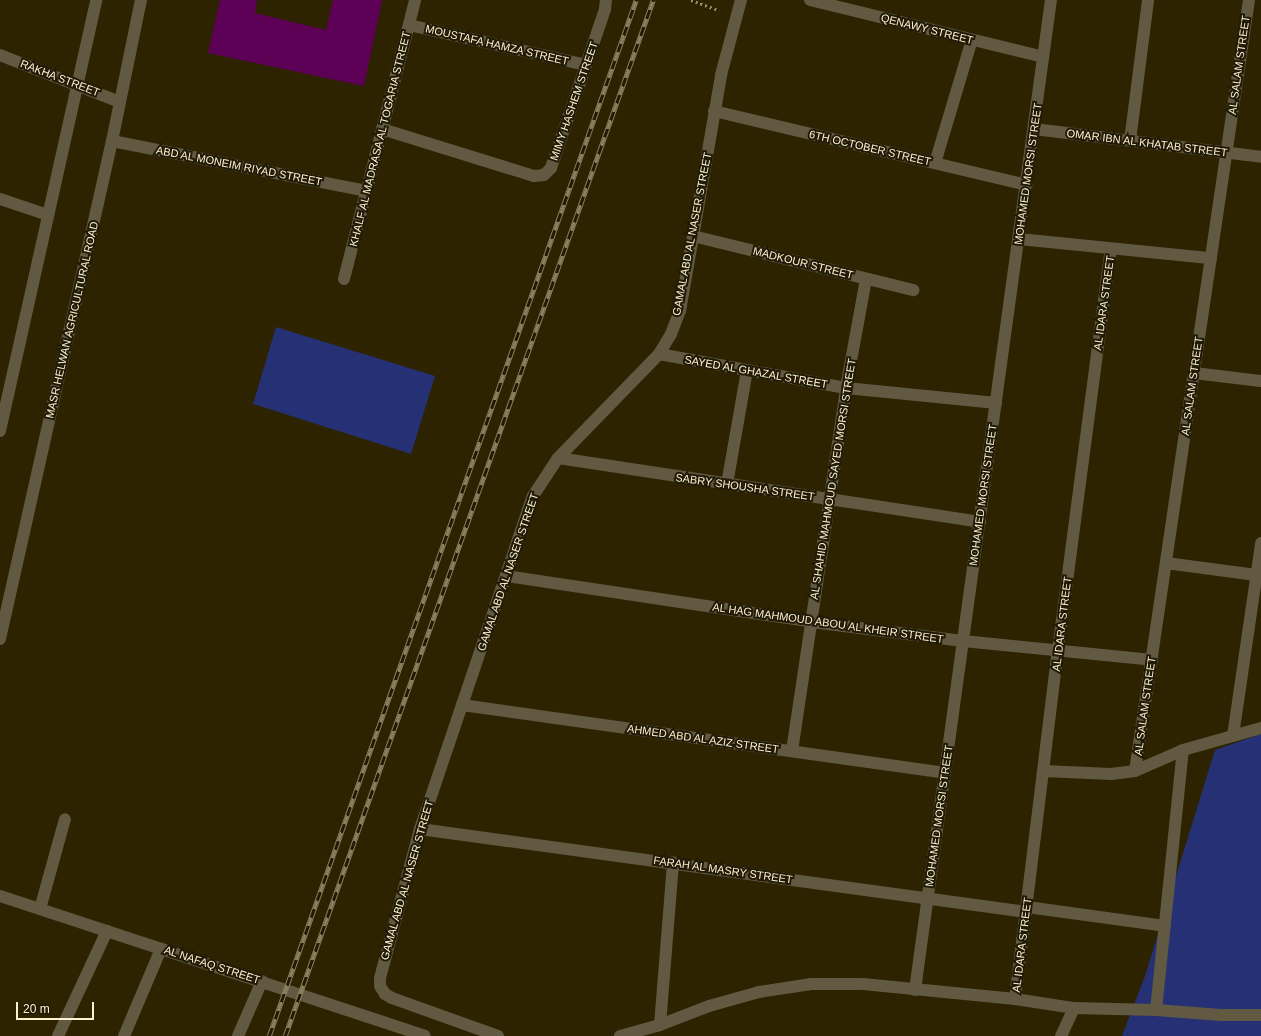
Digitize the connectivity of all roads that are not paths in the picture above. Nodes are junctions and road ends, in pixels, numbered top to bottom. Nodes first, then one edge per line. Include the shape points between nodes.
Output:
1 (96, 0) edge
2 (141, 0) edge
3 (415, 0) edge
4 (606, 0) edge
5 (741, 0) edge
6 (810, 0) edge
7 (1051, 0) edge
8 (1148, 0) edge
9 (1249, 0) edge
10 (409, 25) junction
11 (972, 40) junction
12 (0, 55) edge
13 (1043, 57) junction
14 (586, 65) junction
15 (76, 84) junction
16 (120, 102) junction
17 (714, 111) junction
18 (382, 129) junction
19 (1034, 129) junction
20 (112, 141) junction
21 (1130, 141) junction
22 (1226, 153) junction
23 (1261, 157) edge
24 (935, 163) junction
25 (1026, 185) junction
26 (366, 191) junction
27 (0, 199) edge
28 (48, 215) junction
29 (693, 236) junction
30 (1019, 239) junction
31 (1111, 248) junction
32 (1211, 258) junction
33 (344, 279) dead end
34 (866, 279) junction
35 (913, 290) dead end
36 (659, 354) junction
37 (747, 371) junction
38 (1194, 373) junction
39 (1261, 381) edge
40 (846, 388) junction
41 (996, 403) junction
42 (1, 424) edge
43 (558, 458) junction
44 (727, 484) junction
45 (830, 500) junction
46 (980, 522) junction
47 (1261, 543) edge
48 (1166, 563) junction
49 (1256, 575) junction
50 (506, 576) junction
51 (812, 622) junction
52 (0, 639) edge
53 (963, 642) junction
54 (1058, 650) junction
55 (1152, 660) junction
56 (462, 705) junction
57 (1261, 728) edge
58 (1233, 736) junction
59 (1183, 750) junction
60 (792, 751) junction
61 (1044, 771) junction
62 (1136, 772) junction
63 (945, 773) junction
64 (65, 819) dead end
65 (420, 829) junction
66 (673, 863) junction
67 (0, 896) edge
68 (928, 899) junction
69 (40, 909) junction
70 (1027, 910) junction
71 (1165, 926) junction
72 (107, 931) junction
73 (161, 949) junction
74 (262, 981) junction
75 (915, 990) junction
76 (1015, 1000) junction
77 (1074, 1008) junction
78 (1156, 1010) junction
79 (1261, 1015) edge
80 (660, 1025) junction
81 (58, 1036) edge
82 (124, 1036) edge
83 (238, 1036) edge
84 (425, 1036) edge
85 (498, 1036) edge
86 (620, 1036) edge
87 (1061, 1036) edge

1 - 15 street
2 - 16 street, MASR HELWAN AGRICULTURAL ROAD
3 - 10 street, KHALF AL MADRASA AL TOGARIA STREET
4 - 14 street, MIMY HASHEM STREET
5 - 17 street, GAMAL ABD AL NASER STREET
6 - 11 street, QENAWY STREET
7 - 13 street, MOHAMED MORSI STREET
8 - 21 street
9 - 22 street, AL SALAM STREET
10 - 14 street, MOUSTAFA HAMZA STREET
10 - 18 street, KHALF AL MADRASA AL TOGARIA STREET
11 - 13 street, QENAWY STREET
11 - 24 street
12 - 15 street, RAKHA STREET
13 - 19 street, MOHAMED MORSI STREET
14 - 18 street, MIMY HASHEM STREET via 550,168 544,175 534,176
15 - 16 street, RAKHA STREET
15 - 28 street
16 - 20 street, MASR HELWAN AGRICULTURAL ROAD
17 - 24 street, 6TH OCTOBER STREET
17 - 29 street, GAMAL ABD AL NASER STREET
18 - 26 street, KHALF AL MADRASA AL TOGARIA STREET
19 - 21 street, OMAR IBN AL KHATAB STREET
19 - 25 street, MOHAMED MORSI STREET
20 - 26 street, ABD AL MONEIM RIYAD STREET
20 - 52 street, MASR HELWAN AGRICULTURAL ROAD
21 - 22 street, OMAR IBN AL KHATAB STREET
22 - 23 street, OMAR IBN AL KHATAB STREET
22 - 32 street, AL SALAM STREET
24 - 25 street, 6TH OCTOBER STREET
25 - 30 street, MOHAMED MORSI STREET
26 - 33 street, KHALF AL MADRASA AL TOGARIA STREET
27 - 28 street
28 - 42 street
29 - 34 street, MADKOUR STREET
29 - 36 street, GAMAL ABD AL NASER STREET via 680,311 672,334
30 - 31 street
30 - 41 street, MOHAMED MORSI STREET
31 - 32 street
31 - 54 street, AL IDARA STREET
32 - 38 street, AL SALAM STREET
34 - 35 street, MADKOUR STREET
34 - 40 street, AL SHAHID MAHMOUD SAYED MORSI STREET
36 - 37 street, SAYED AL GHAZAL STREET
36 - 43 street, GAMAL ABD AL NASER STREET
37 - 40 street, SAYED AL GHAZAL STREET
37 - 44 street
38 - 39 street
38 - 48 street, AL SALAM STREET
40 - 41 street, SAYED AL GHAZAL STREET
40 - 45 street, AL SHAHID MAHMOUD SAYED MORSI STREET
41 - 46 street, MOHAMED MORSI STREET
43 - 44 street, SABRY SHOUSHA STREET
43 - 50 street, GAMAL ABD AL NASER STREET via 533,496
44 - 45 street, SABRY SHOUSHA STREET
45 - 46 street, SABRY SHOUSHA STREET
45 - 51 street, AL SHAHID MAHMOUD SAYED MORSI STREET
46 - 53 street, MOHAMED MORSI STREET
47 - 49 street
48 - 49 street
48 - 55 street, AL SALAM STREET
49 - 58 street
50 - 51 street, AL HAG MAHMOUD ABOU AL KHEIR STREET
50 - 56 street, GAMAL ABD AL NASER STREET
51 - 53 street, AL HAG MAHMOUD ABOU AL KHEIR STREET
51 - 60 street, AL SHAHID MAHMOUD SAYED MORSI STREET
53 - 54 street, AL HAG MAHMOUD ABOU AL KHEIR STREET
53 - 63 street, MOHAMED MORSI STREET
54 - 55 street, AL HAG MAHMOUD ABOU AL KHEIR STREET
54 - 61 street, AL IDARA STREET
55 - 62 street, AL SALAM STREET
56 - 60 street, AHMED ABD AL AZIZ STREET
56 - 65 street, GAMAL ABD AL NASER STREET
57 - 58 street
58 - 59 street
59 - 62 street
59 - 71 street
60 - 63 street, AHMED ABD AL AZIZ STREET
61 - 62 street via 1111,774
61 - 70 street, AL IDARA STREET
63 - 68 street, MOHAMED MORSI STREET
64 - 69 street
65 - 66 street, FARAH AL MASRY STREET
65 - 85 street, GAMAL ABD AL NASER STREET via 380,986 385,994 392,998
66 - 68 street, FARAH AL MASRY STREET
66 - 80 street
67 - 69 street, AL NAFAQ STREET
68 - 70 street, FARAH AL MASRY STREET
68 - 75 street, MOHAMED MORSI STREET
69 - 72 street, AL NAFAQ STREET
70 - 71 street, FARAH AL MASRY STREET
70 - 76 street, AL IDARA STREET
71 - 78 street
72 - 73 street, AL NAFAQ STREET
72 - 81 street
73 - 74 street, AL NAFAQ STREET
73 - 82 street
74 - 83 street
74 - 84 street, AL NAFAQ STREET
75 - 76 street
75 - 80 street via 863,984 803,985 759,992 709,1006
76 - 77 street
77 - 78 street
77 - 87 street
78 - 79 street
80 - 86 street

